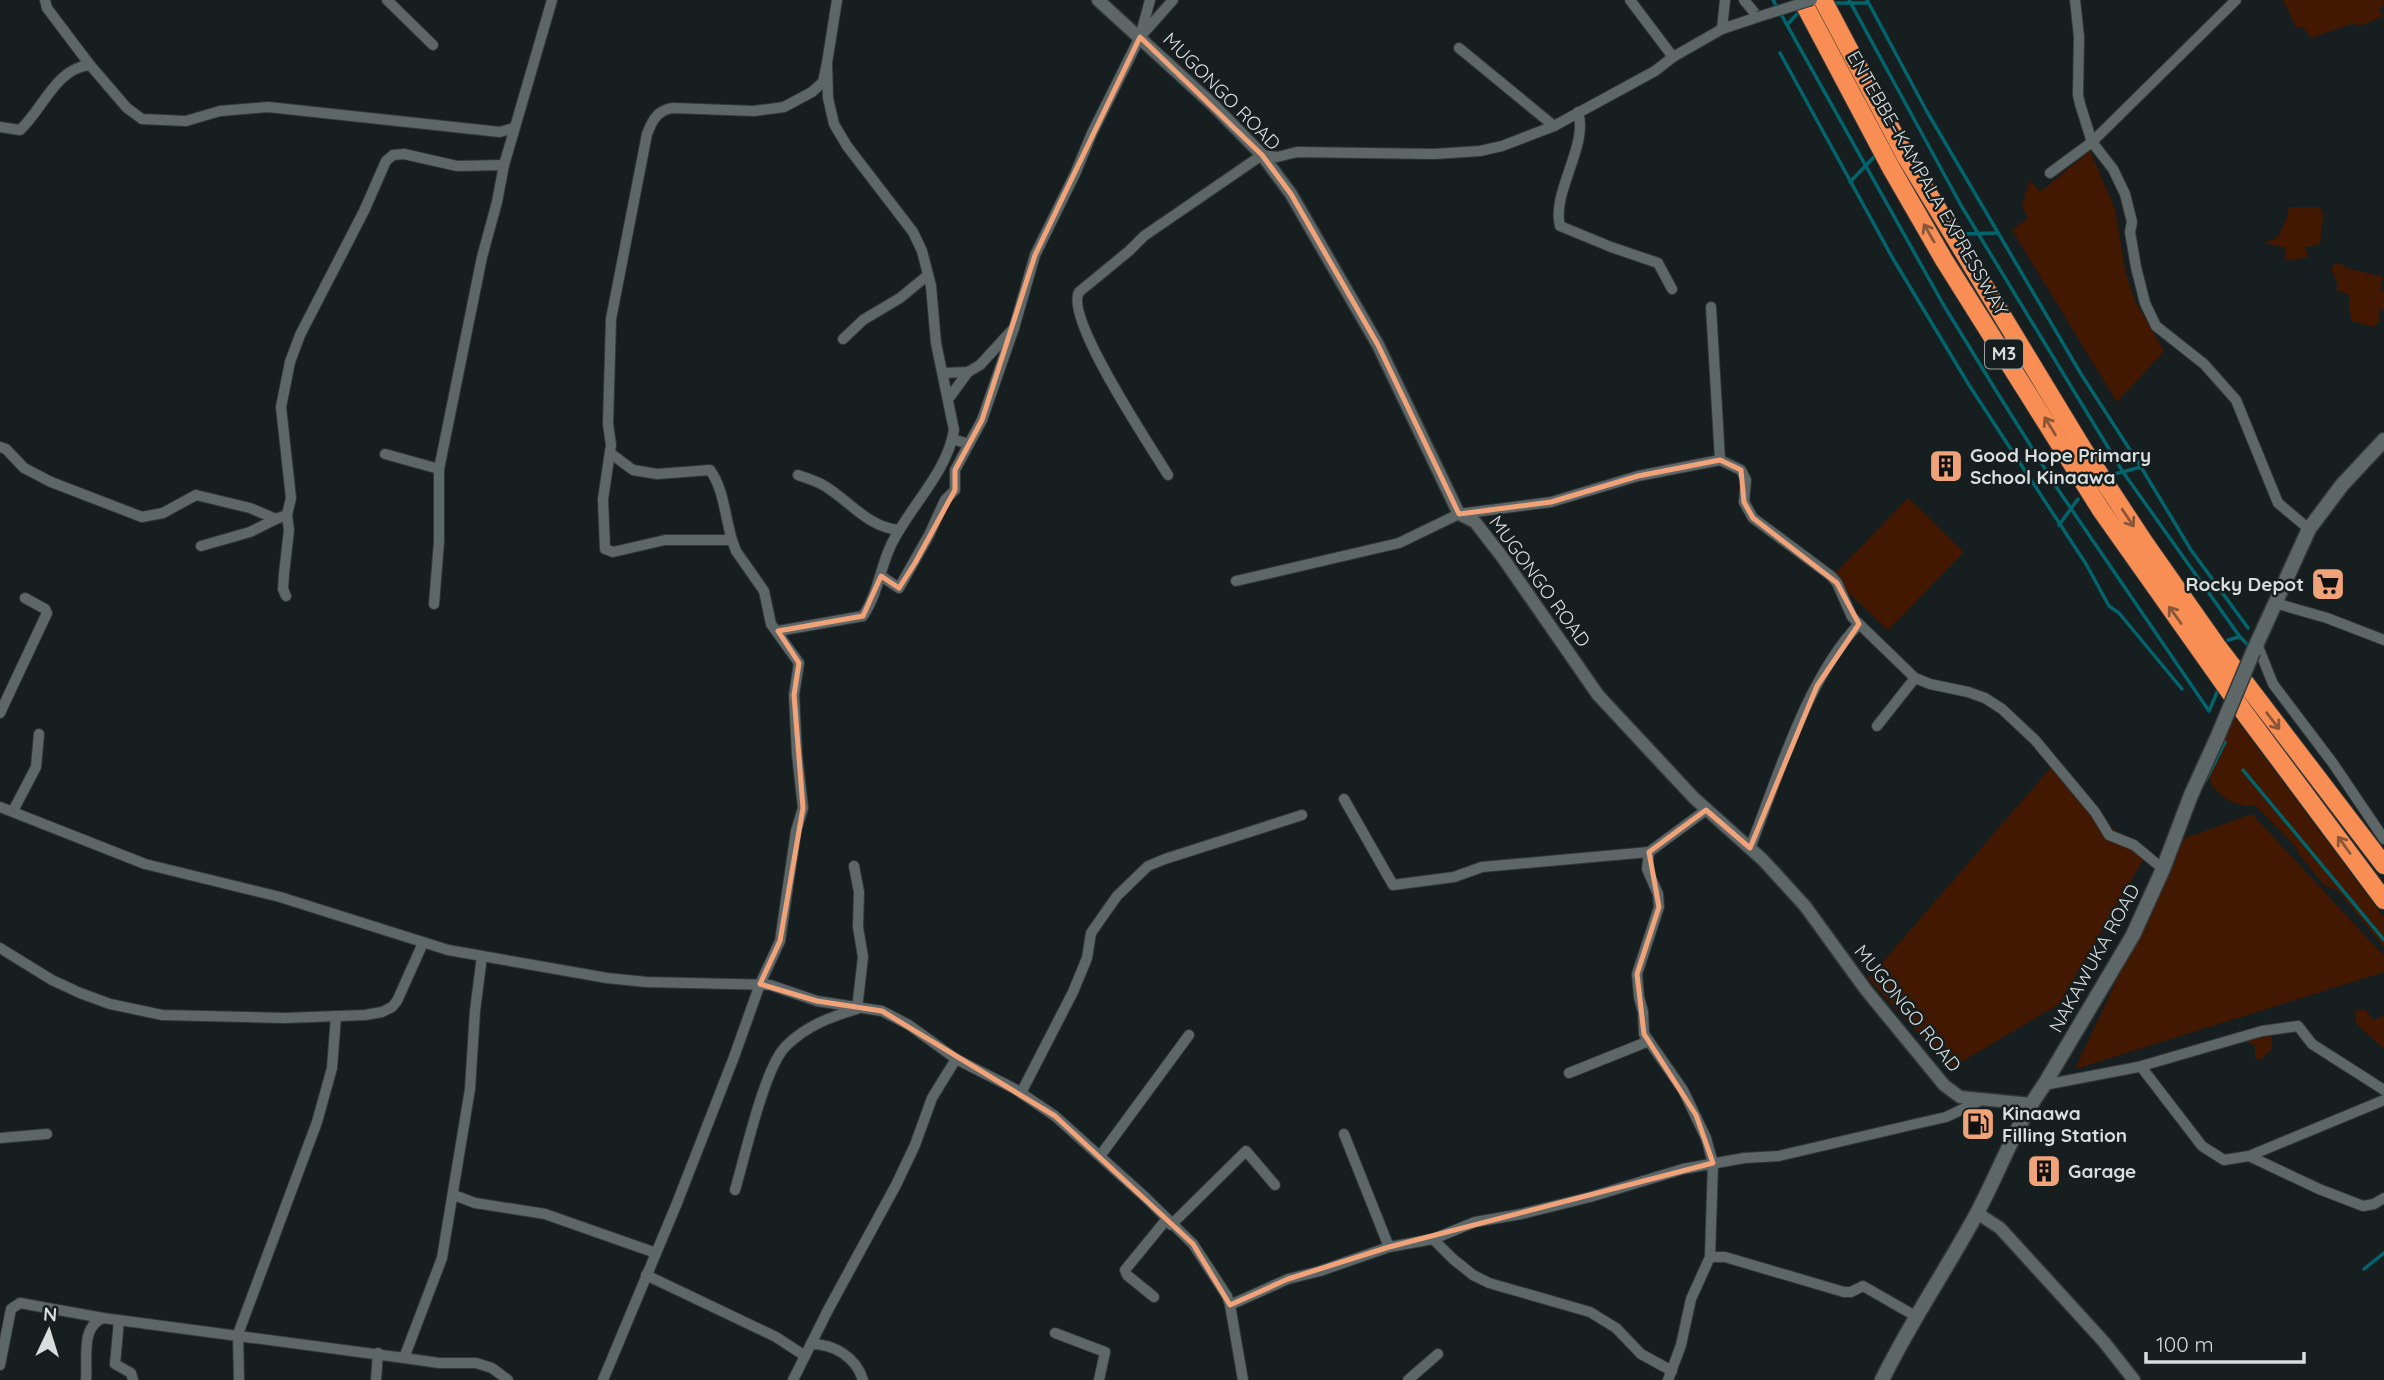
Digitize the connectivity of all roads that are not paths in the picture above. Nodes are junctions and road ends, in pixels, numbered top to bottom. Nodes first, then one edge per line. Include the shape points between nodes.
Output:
1 (45, 0) edge
2 (387, 0) edge
3 (552, 0) edge
4 (837, 0) edge
5 (1098, 0) edge
6 (1150, 0) edge
7 (1173, 0) edge
8 (1630, 0) edge
9 (1725, 0) edge
10 (1744, 0) edge
11 (1802, 0) edge
12 (1812, 0) edge
13 (1823, 0) edge
14 (2074, 0) edge
15 (2236, 0) edge
16 (1758, 16) junction
17 (1722, 29) junction
18 (1140, 37) junction
19 (433, 45) dead end
20 (1459, 48) dead end
21 (1672, 57) junction
22 (827, 64) junction
23 (90, 65) junction
24 (1578, 112) junction
25 (1554, 126) junction
26 (0, 127) edge
27 (513, 128) junction
28 (2092, 142) junction
29 (1262, 155) junction
30 (504, 165) junction
31 (2050, 173) dead end
32 (928, 275) junction
33 (1672, 289) dead end
34 (1711, 307) dead end
35 (1014, 328) junction
36 (843, 339) dead end
37 (980, 365) junction
38 (968, 372) junction
39 (943, 373) junction
40 (997, 378) junction
41 (948, 398) junction
42 (952, 439) junction
43 (2384, 440) edge
44 (969, 444) junction
45 (0, 447) edge
46 (610, 453) junction
47 (385, 454) dead end
48 (1720, 460) junction
49 (439, 469) junction
50 (798, 475) dead end
51 (1168, 475) dead end
52 (1459, 514) junction
53 (287, 515) junction
54 (275, 519) junction
55 (2309, 529) junction
56 (899, 530) junction
57 (732, 540) junction
58 (201, 545) dead end
59 (881, 576) junction
60 (1236, 581) dead end
61 (286, 596) dead end
62 (25, 598) dead end
63 (2275, 603) junction
64 (433, 604) dead end
65 (1859, 624) junction
66 (778, 631) junction
67 (2384, 640) edge
68 (2255, 648) junction
69 (1915, 678) junction
70 (0, 713) edge
71 (1877, 726) dead end
72 (39, 734) dead end
73 (1344, 799) dead end
74 (0, 807) edge
75 (1706, 810) junction
76 (13, 811) junction
77 (1302, 815) dead end
78 (2384, 839) edge
79 (1750, 848) junction
80 (1649, 852) junction
81 (2384, 865) edge
82 (854, 866) dead end
83 (2164, 869) junction
84 (2384, 900) edge
85 (422, 943) junction
86 (0, 948) edge
87 (482, 956) junction
88 (760, 984) junction
89 (817, 1001) junction
90 (857, 1009) junction
91 (336, 1016) junction
92 (818, 1021) junction
93 (1189, 1035) dead end
94 (1649, 1041) junction
95 (956, 1059) junction
96 (2138, 1067) junction
97 (1569, 1073) dead end
98 (2044, 1085) junction
99 (2384, 1090) edge
100 (1021, 1093) junction
101 (1983, 1100) junction
102 (2384, 1100) edge
103 (2031, 1104) junction
104 (47, 1134) dead end
105 (1344, 1134) dead end
106 (0, 1138) edge
107 (1100, 1156) junction
108 (2249, 1156) junction
109 (1713, 1163) junction
110 (1275, 1185) dead end
111 (735, 1190) dead end
112 (454, 1195) junction
113 (2384, 1198) edge
114 (880, 1203) dead end
115 (1977, 1213) junction
116 (1169, 1222) junction
117 (1433, 1239) junction
118 (1389, 1247) junction
119 (656, 1253) junction
120 (1710, 1257) junction
121 (646, 1275) junction
122 (1154, 1297) dead end
123 (1230, 1305) junction
124 (1917, 1317) junction
125 (103, 1318) junction
126 (119, 1320) junction
127 (1055, 1332) dead end
128 (238, 1334) junction
129 (811, 1344) junction
130 (378, 1353) junction
131 (1438, 1354) dead end
132 (806, 1356) junction
133 (404, 1358) junction
134 (0, 1365) edge
135 (1670, 1376) edge
136 (86, 1380) edge
137 (133, 1380) edge
138 (239, 1380) edge
139 (376, 1380) edge
140 (508, 1380) edge
141 (603, 1380) edge
142 (793, 1380) edge
143 (863, 1380) edge
144 (1099, 1380) edge
145 (1243, 1380) edge
146 (1408, 1380) edge
147 (1882, 1380) edge
148 (2134, 1380) edge

1 - 23 street
2 - 19 street
3 - 27 street
4 - 22 street
5 - 18 street, MUGONGO ROAD
6 - 18 street
7 - 18 street
8 - 21 street
9 - 17 street
10 - 16 street
84 -> 11 highway, ENTEBBE–KAMPALA EXPRESSWAY / M3 via 2101,510 1944,260
12 - 16 street, bridge
13 -> 81 highway, ENTEBBE–KAMPALA EXPRESSWAY / M3 via 1906,157 2083,450 2217,646
14 - 28 street via 2078,94
15 - 28 street
16 - 17 street
17 - 21 street
18 - 29 street, MUGONGO ROAD
18 - 35 street via 1035,255
20 - 25 street
21 - 24 street
22 - 32 street via 834,124 913,232
22 - 46 street via 823,82 783,107 754,111 673,108 655,117 612,304
23 - 26 street via 69,71 20,130
23 - 27 street via 127,108 153,121 186,121 220,111 268,107 500,132
24 - 25 street
24 - 33 street via 1581,125 1563,194 1560,226 1658,263
25 - 29 street via 1480,151
27 - 30 street
28 - 31 street
28 - 55 street via 2125,194 2136,267 2156,326 2230,391 2278,503
29 - 51 street via 1144,236 1077,295 1089,338 1114,388
29 - 52 street, MUGONGO ROAD via 1291,194 1372,335
30 - 49 street
30 - 53 street via 457,166 404,154 386,161 289,362 281,407 291,498
32 - 36 street
32 - 39 street
34 - 48 street
35 - 37 street
35 - 40 street
37 - 38 street
37 - 40 street
38 - 39 street
38 - 41 street
39 - 41 street
40 - 44 street
41 - 42 street
42 - 44 street
42 - 56 street via 938,470
43 - 55 main road, NAKAWUKA ROAD
44 - 59 street via 955,470 954,490 899,588
45 - 54 street via 24,468 51,482 142,517 163,513 196,495
46 - 57 street via 634,470 657,474 710,470 718,481
46 - 57 street via 603,499 607,551 665,540
47 - 49 street
48 - 52 street via 1637,476 1551,502
48 - 65 street via 1741,470 1746,480 1744,502 1753,518 1831,576
49 - 64 street
50 - 56 street via 822,484 861,516
52 - 60 street via 1399,543
52 - 75 street, MUGONGO ROAD via 1475,522 1503,558 1598,695
53 - 54 street
53 - 61 street
54 - 58 street via 250,532
55 - 63 main road, NAKAWUKA ROAD
56 - 59 street
57 - 66 street via 762,586 771,624
59 - 66 street via 863,616
62 - 70 street via 47,612
63 - 67 street
63 - 68 main road, NAKAWUKA ROAD
65 - 69 street
65 - 79 street via 1817,685
66 - 88 street via 799,663 794,695 803,808 780,941
68 - 78 street via 2273,684
68 - 83 main road, NAKAWUKA ROAD, bridge
69 - 71 street
69 - 83 street via 1985,698 2002,709 2035,740 2109,835 2134,845
72 - 76 street via 36,766
73 - 80 street via 1393,886 1454,877 1482,867
74 - 76 street
75 - 79 street, MUGONGO ROAD
75 - 80 street
76 - 85 street via 145,863 280,897
77 - 100 street via 1148,866 1117,896 1091,933 1073,992
79 - 101 street, MUGONGO ROAD via 1805,906 1944,1085 1960,1097
80 - 94 street via 1647,869 1659,907 1637,974 1644,1034
82 - 90 street via 863,957
83 - 98 main road, NAKAWUKA ROAD via 2133,935
85 - 87 street
85 - 91 street via 392,1007 365,1015
86 - 91 street via 52,981 132,1009 162,1015
87 - 88 street via 633,981
87 - 112 street via 471,1089
88 - 89 street
88 - 119 street
89 - 90 street
89 - 92 street
90 - 92 street
90 - 95 street via 883,1011
91 - 128 street via 332,1068 320,1113
92 - 111 street via 777,1058
93 - 107 street
94 - 97 street
94 - 109 street via 1683,1090
95 - 100 street
95 - 114 street via 939,1074
95 - 129 street via 932,1098 896,1185
96 - 98 street
96 - 99 street via 2262,1031 2298,1026 2312,1044
96 - 108 street via 2214,1156 2224,1160
98 - 103 main road, NAKAWUKA ROAD
100 - 107 street
101 - 103 street, MUGONGO ROAD
101 - 109 street via 1945,1116 1779,1156
102 - 108 street
103 - 115 main road, NAKAWUKA ROAD
104 - 106 street
105 - 118 street
107 - 116 street
108 - 113 street via 2363,1206
109 - 117 street via 1475,1222
109 - 120 street
110 - 116 street via 1246,1151
112 - 119 street via 475,1203 545,1214
112 - 133 street via 442,1258
115 - 124 main road, NAKAWUKA ROAD
115 - 148 street via 2000,1227
116 - 122 street via 1125,1270
116 - 123 street via 1193,1244
117 - 118 street
117 - 135 street via 1489,1283 1590,1312 1616,1328
118 - 123 street via 1287,1279
119 - 121 street
120 - 124 street via 1725,1257 1844,1292 1863,1286
120 - 135 street via 1691,1299
121 - 132 street
121 - 141 street
123 - 145 street
124 - 147 main road, NAKAWUKA ROAD
125 - 126 street
125 - 134 street via 20,1303 10,1309
125 - 136 street via 93,1325 86,1342
126 - 128 street
126 - 137 street via 115,1365 131,1373
127 - 144 street via 1105,1352
128 - 130 street
128 - 138 street
129 - 132 street
129 - 143 street via 826,1344 843,1353
130 - 133 street
130 - 139 street
131 - 146 street
132 - 142 street
133 - 140 street via 476,1363

